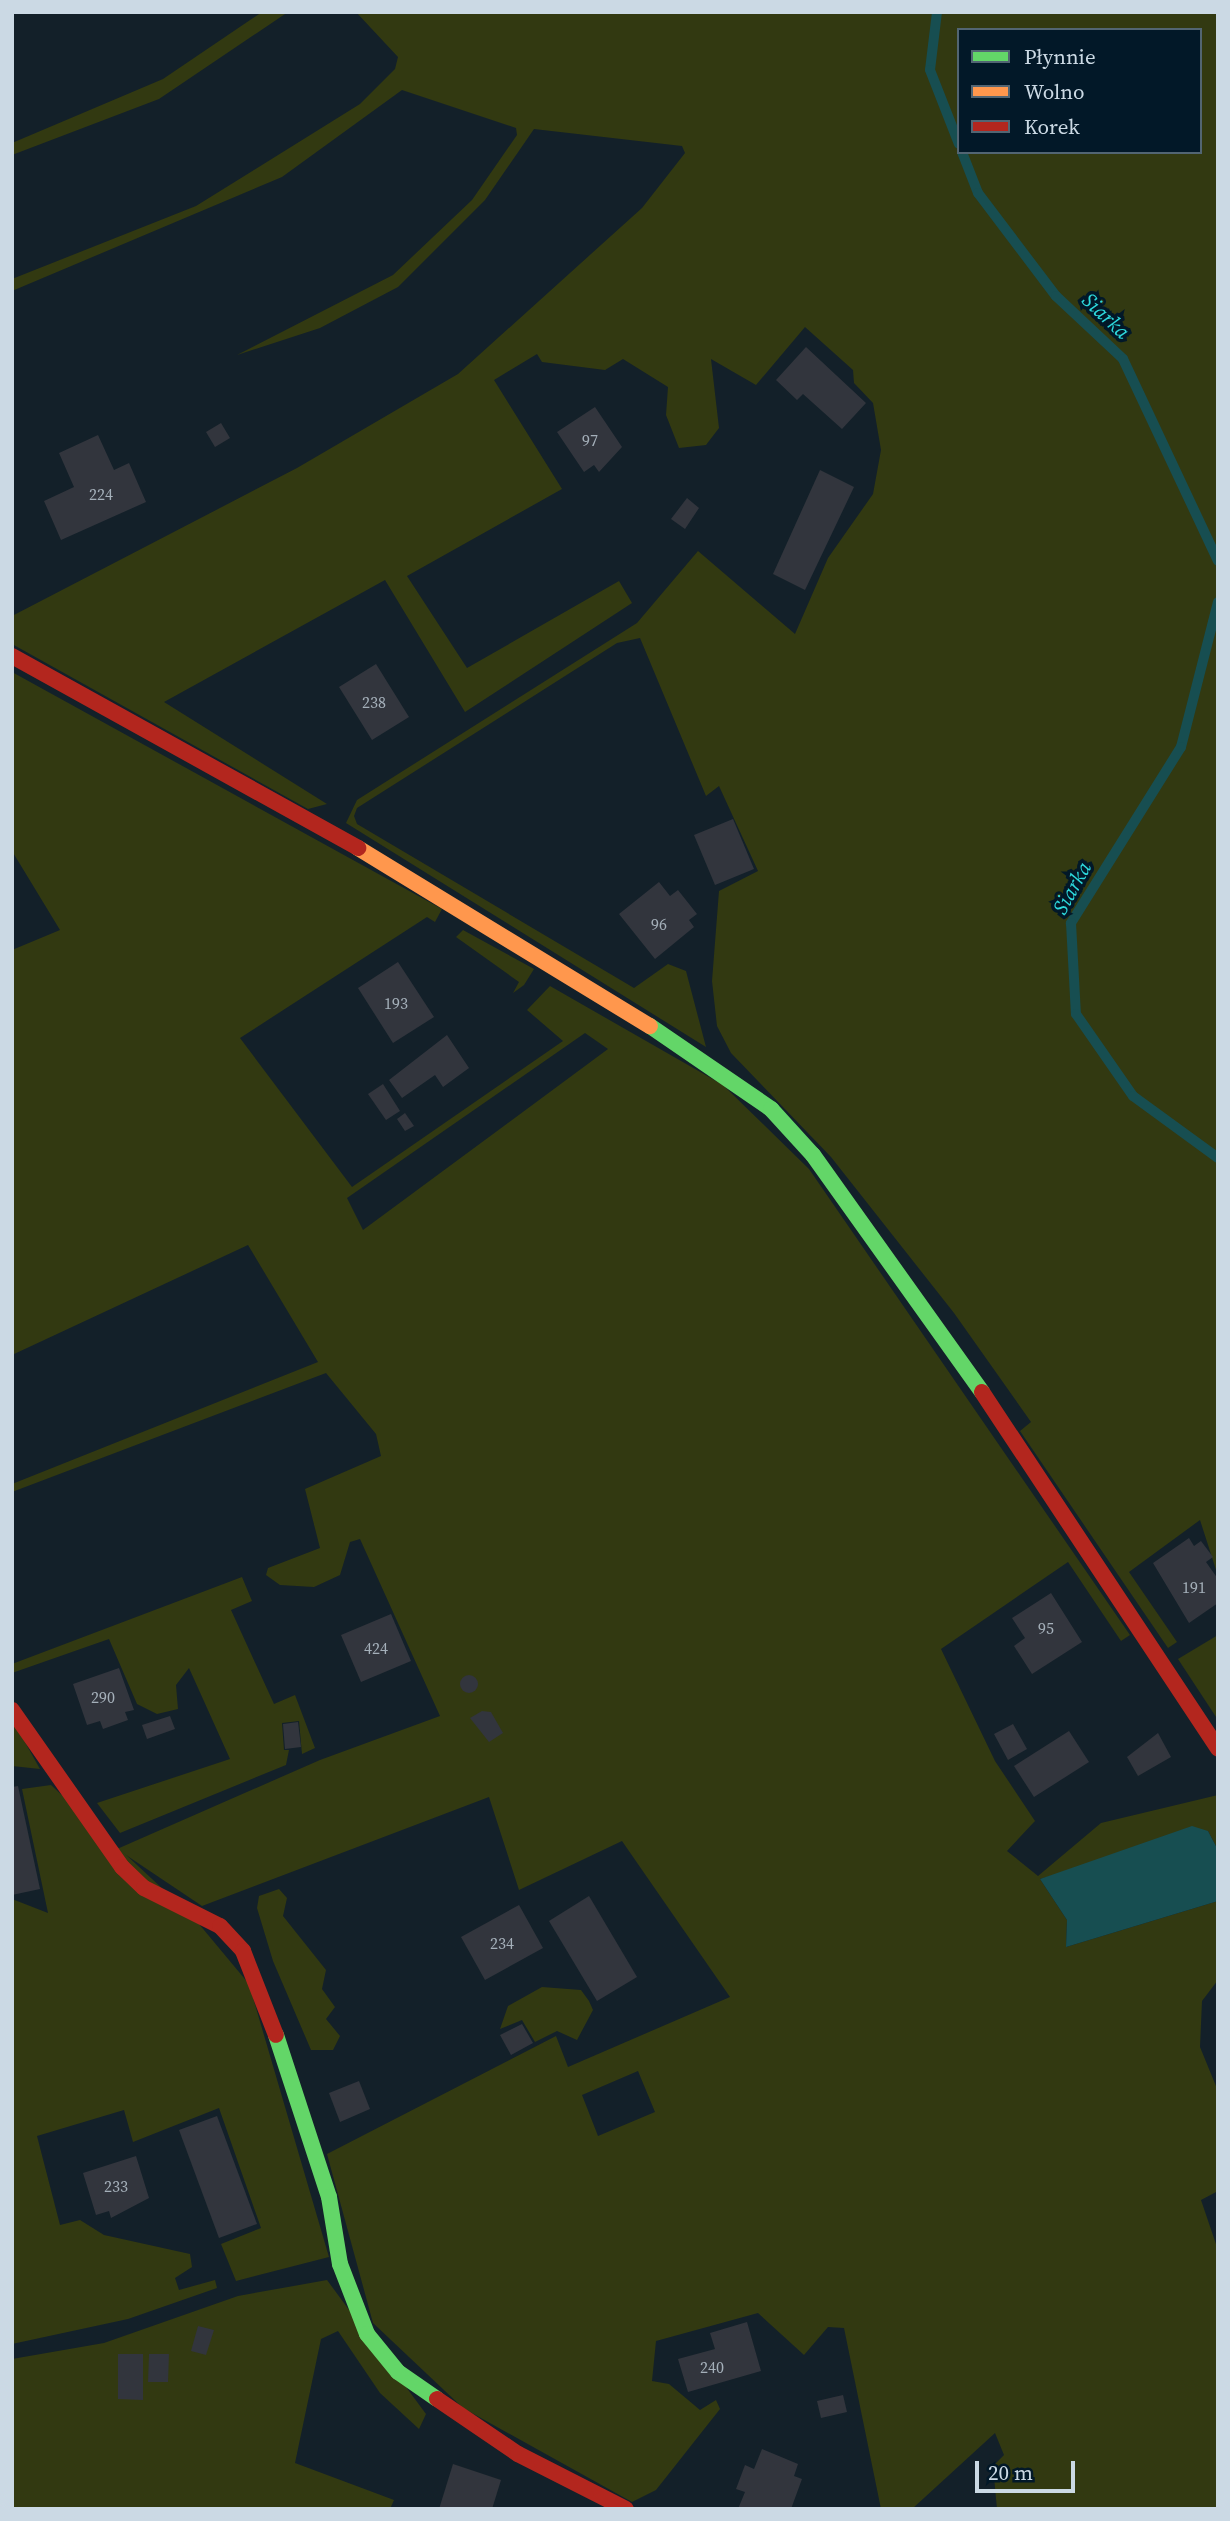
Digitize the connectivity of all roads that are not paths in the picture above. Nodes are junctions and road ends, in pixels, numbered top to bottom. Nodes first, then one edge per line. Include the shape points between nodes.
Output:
1 (12, 656) edge
2 (12, 1710) edge
3 (1218, 1749) edge
4 (626, 2509) edge

1 - 3 street via 322,825 566,972 771,1109 813,1155 977,1385
2 - 4 street via 122,1867 144,1888 220,1926 243,1951 293,2078 330,2197 340,2264 367,2334 398,2372 517,2454

